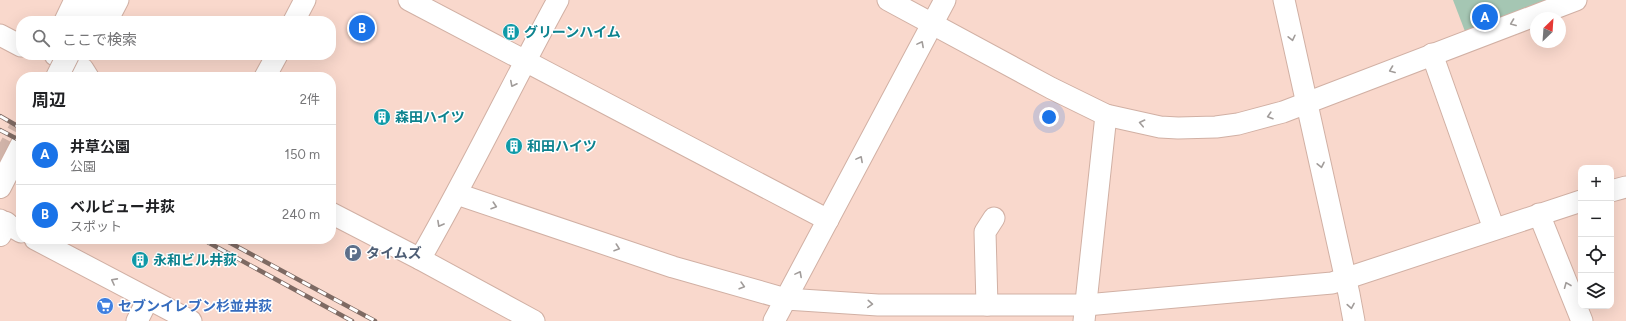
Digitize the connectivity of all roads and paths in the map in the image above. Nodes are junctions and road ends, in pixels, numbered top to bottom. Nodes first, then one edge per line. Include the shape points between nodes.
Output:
1 (76, 0) edge
2 (96, 0) edge
3 (118, 0) edge
4 (305, 0) edge
5 (409, 0) edge
6 (558, 0) edge
7 (888, 0) edge
8 (945, 0) edge
9 (1284, 0) edge
10 (1576, 0) edge
11 (68, 16) edge
12 (88, 16) edge
13 (110, 16) edge
14 (297, 16) edge
15 (932, 24) junction
16 (0, 35) edge
17 (16, 43) edge
18 (1432, 54) junction
19 (70, 60) edge
20 (274, 60) edge
21 (525, 61) junction
22 (82, 64) edge
23 (67, 72) edge
24 (268, 72) edge
25 (1307, 102) junction
26 (1106, 114) junction
27 (16, 156) edge
28 (0, 187) edge
29 (1626, 187) edge
30 (1614, 191) edge
31 (457, 194) junction
32 (1578, 202) edge
33 (1539, 214) junction
34 (336, 216) edge
35 (994, 218) dead end
36 (828, 220) junction
37 (1494, 229) junction
38 (44, 244) edge
39 (420, 259) junction
40 (1346, 279) junction
41 (786, 298) junction
42 (148, 299) junction
43 (987, 305) junction
44 (1085, 313) edge
45 (137, 321) edge
46 (191, 321) edge
47 (534, 321) edge
48 (774, 321) edge
49 (1354, 321) edge
50 (1582, 321) edge

1 - 11 street
2 - 12 main road
3 - 13 street
4 - 14 street
5 - 21 street
6 - 21 street
7 - 15 street
8 - 15 street
9 -> 25 street
10 -> 18 street
15 - 26 street via 1051,88
36 -> 15 street
16 - 17 street
18 -> 25 street
18 - 37 street
19 - 22 street
20 - 24 street
21 -> 31 street
21 - 36 street
22 - 23 main road, bridge
25 -> 26 street via 1258,119 1216,127 1160,127
25 -> 40 street
26 - 44 street
27 - 28 main road
29 - 30 street
31 -> 39 street
31 -> 41 street via 673,267
32 - 33 street
33 - 37 street
50 -> 33 street
34 - 39 street
35 - 43 street via 985,232
41 -> 36 street
37 - 40 street
42 -> 38 street
39 - 47 street
40 - 44 street via 1332,283
40 -> 49 street
41 -> 43 street via 878,305
41 - 48 street
42 - 45 street
42 - 46 street
43 - 44 street

